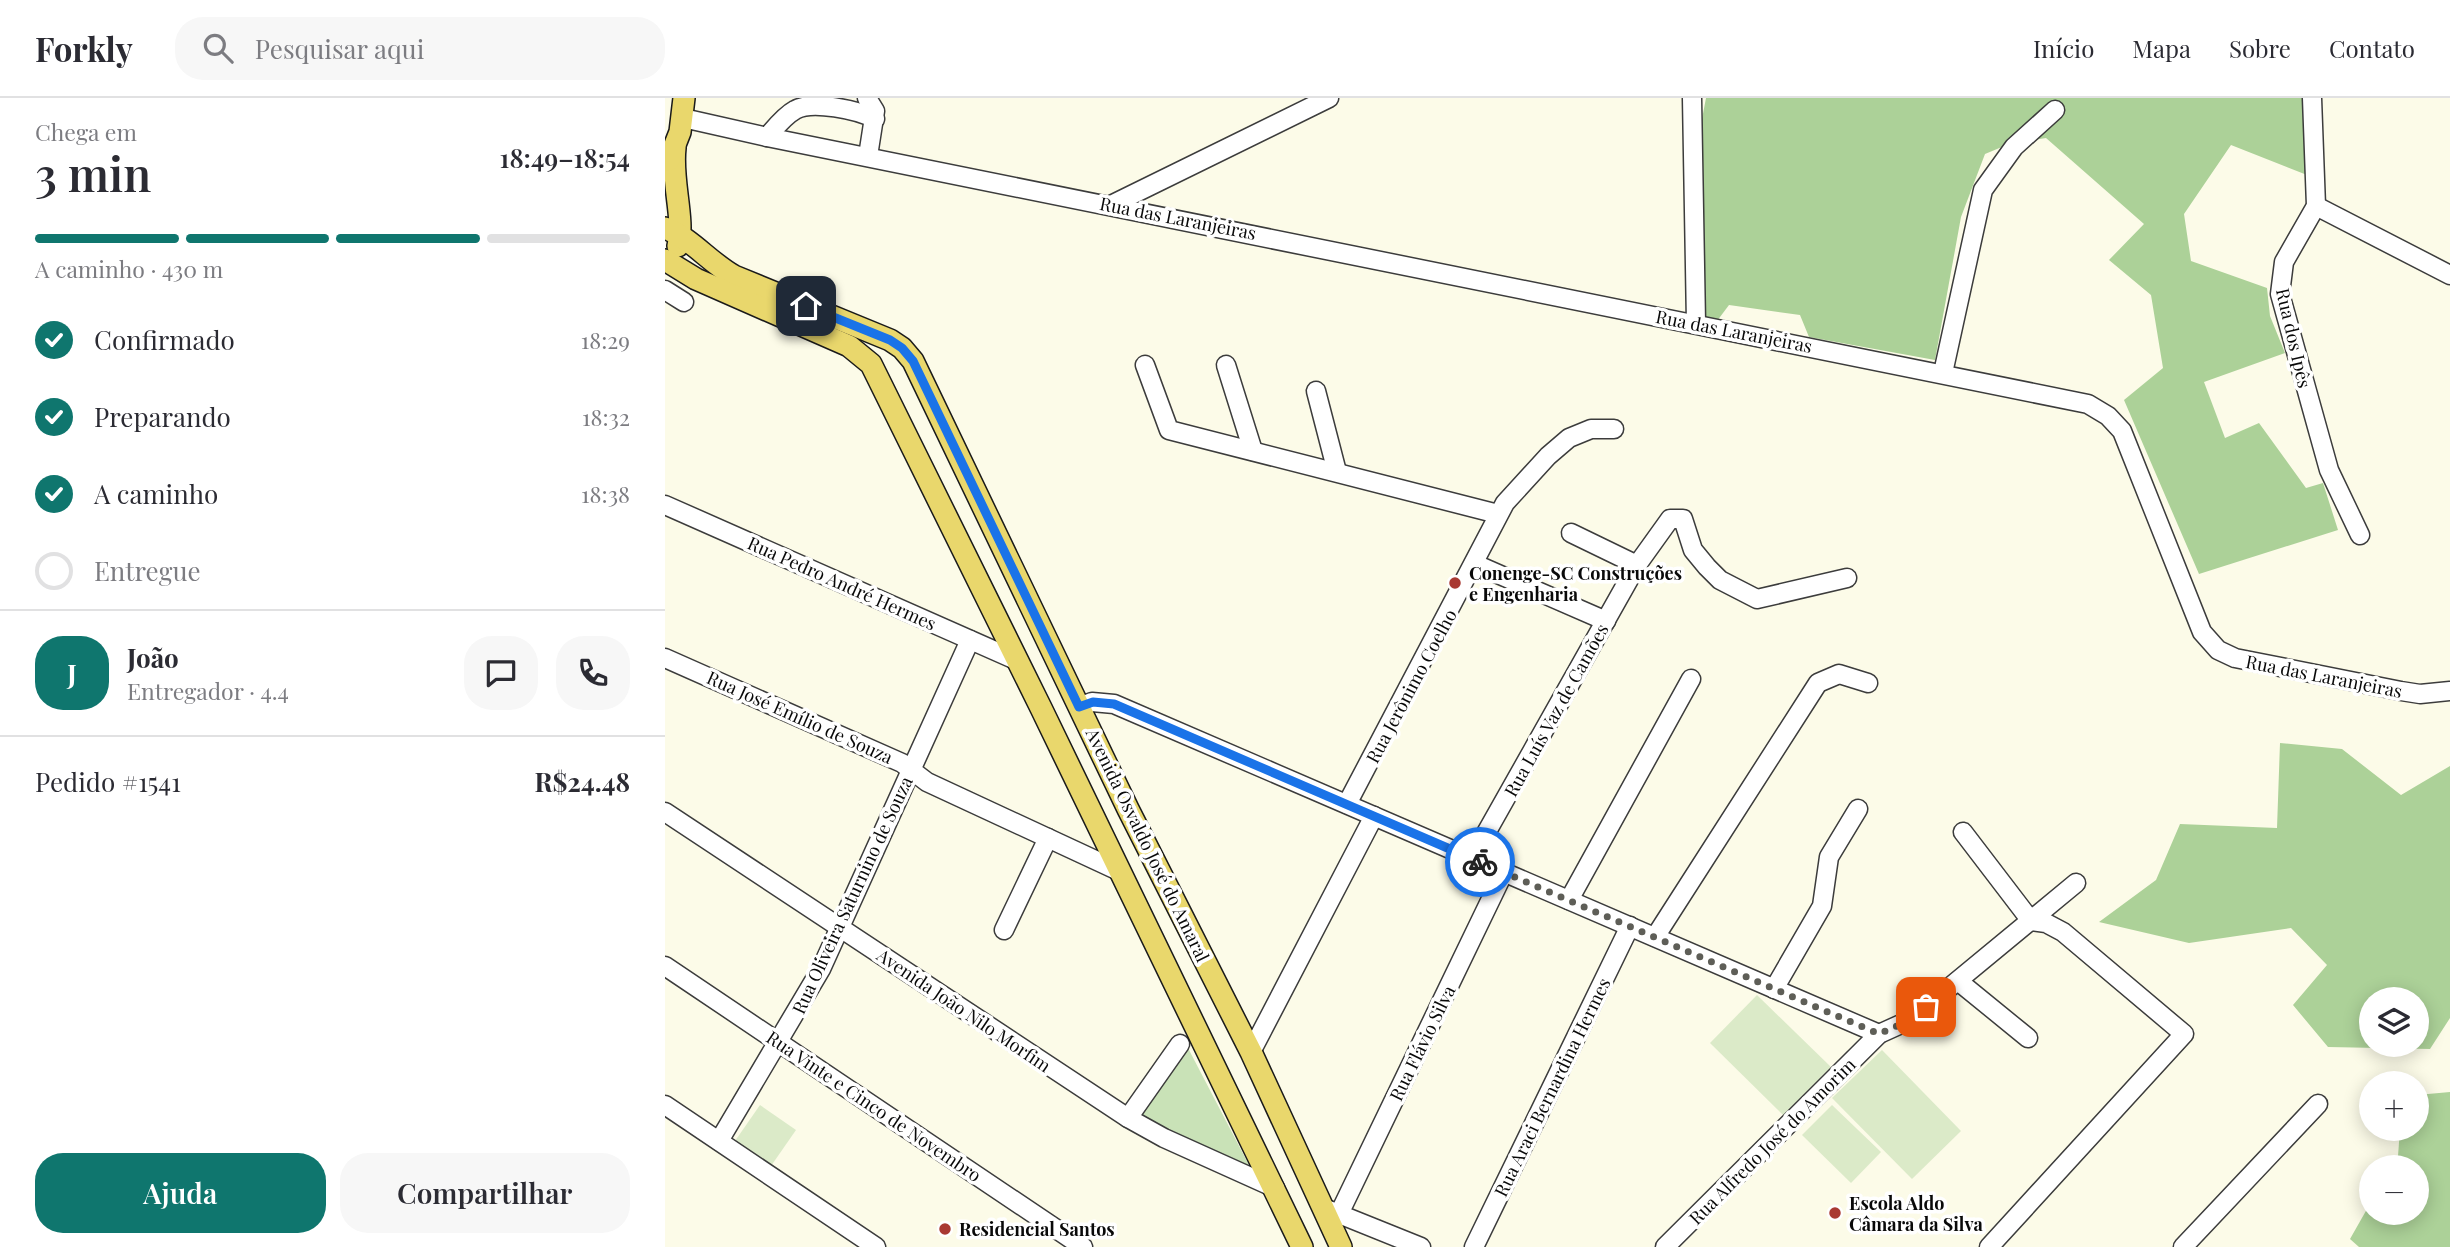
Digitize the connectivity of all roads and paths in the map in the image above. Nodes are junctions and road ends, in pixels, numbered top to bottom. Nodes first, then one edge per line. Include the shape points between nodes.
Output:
1 (867, 98) edge
2 (1326, 98) edge
3 (1692, 98) edge
4 (2312, 98) edge
5 (831, 103) edge
6 (793, 104) edge
7 (684, 108) edge
8 (2056, 110) dead end
9 (875, 119) junction
10 (767, 137) junction
11 (675, 148) junction
12 (868, 156) junction
13 (665, 170) edge
14 (1111, 205) junction
15 (2316, 206) junction
16 (673, 231) edge
17 (665, 258) edge
18 (2450, 275) edge
19 (665, 290) edge
20 (684, 302) dead end
21 (1696, 323) junction
22 (1145, 365) dead end
23 (1226, 365) dead end
24 (1943, 373) junction
25 (1316, 391) dead end
26 (1614, 429) dead end
27 (1253, 451) junction
28 (1337, 472) junction
29 (665, 505) edge
30 (1498, 514) junction
31 (1571, 533) dead end
32 (2360, 535) dead end
33 (1475, 564) junction
34 (1637, 565) junction
35 (1847, 578) dead end
36 (1606, 621) junction
37 (970, 640) junction
38 (665, 658) edge
39 (1018, 661) junction
40 (1691, 679) dead end
41 (1868, 683) dead end
42 (2450, 691) edge
43 (1079, 707) junction
44 (1041, 708) junction
45 (911, 771) junction
46 (1347, 804) junction
47 (1858, 808) dead end
48 (1128, 809) junction
49 (665, 812) edge
50 (1374, 816) junction
51 (1097, 823) junction
52 (1963, 832) dead end
53 (1048, 838) junction
54 (1472, 858) junction
55 (1121, 872) junction
56 (1504, 872) junction
57 (2075, 883) dead end
58 (1569, 900) junction
59 (2031, 921) junction
60 (839, 926) junction
61 (1630, 926) junction
62 (1004, 930) dead end
63 (1655, 937) junction
64 (665, 966) edge
65 (1958, 981) junction
66 (1774, 989) junction
67 (1879, 1034) junction
68 (2028, 1038) dead end
69 (779, 1043) junction
70 (1180, 1044) dead end
71 (1251, 1052) junction
72 (2318, 1104) dead end
73 (665, 1105) edge
74 (1128, 1118) junction
75 (719, 1141) junction
76 (1275, 1188) junction
77 (1331, 1210) junction
78 (2188, 1245) edge
79 (876, 1247) edge
80 (1083, 1247) edge
81 (1302, 1247) edge
82 (1341, 1247) edge
83 (1421, 1247) edge
84 (1474, 1247) edge
85 (1665, 1247) edge
86 (1990, 1247) edge

1 - 9 street
2 - 14 street
3 - 21 street
4 - 15 street
5 - 6 street
5 - 9 street
6 - 10 street
7 - 10 street, Rua das Laranjeiras
7 - 11 main road
8 - 24 street via 2014,147 1983,190
9 - 12 street
10 - 12 street, Rua das Laranjeiras
11 - 13 main road
11 - 16 main road
12 - 14 street, Rua das Laranjeiras
14 - 21 street, Rua das Laranjeiras
15 - 18 street
15 - 32 street, Rua dos Ipês via 2284,262 2280,294 2329,470
16 - 17 main road via 677,248
16 - 43 main road, Avenida Osvaldo José do Amaral via 734,276 902,348 913,361
17 - 39 main road, Avenida Osvaldo José do Amaral via 696,279 849,346 871,364
19 - 20 street
21 - 24 street, Rua das Laranjeiras
22 - 27 street via 1169,430
23 - 27 street
24 - 42 street, Rua das Laranjeiras via 2067,398 2108,416 2122,431 2202,632 2218,650 2235,658 2420,694
25 - 28 street
26 - 30 street, Rua Jerônimo Coelho via 1591,429 1569,438
27 - 28 street
28 - 30 street
29 - 37 street, Rua Pedro André Hermes
30 - 33 street, Rua Jerônimo Coelho
31 - 34 street
33 - 36 street
33 - 46 street, Rua Jerônimo Coelho
34 - 35 street, Rua Luís Vaz de Camões via 1670,519 1683,519 1693,550 1707,567 1720,580 1757,599
34 - 36 street, Rua Luís Vaz de Camões
36 - 54 street, Rua Luís Vaz de Camões
37 - 39 street, Rua Pedro André Hermes
37 - 45 street, Rua Oliveira Saturnino de Souza
38 - 45 street, Rua José Emílio de Souza via 902,763
39 - 44 main road, Avenida Osvaldo José do Amaral
40 - 58 street
41 - 63 street via 1845,674 1818,683
43 - 44 main road via 1059,715
43 - 46 street via 1093,702 1114,704
43 - 48 main road, Avenida Osvaldo José do Amaral
44 - 51 main road, Avenida Osvaldo José do Amaral
45 - 53 street, Rua José Emílio de Souza
45 - 60 street, Rua Oliveira Saturnino de Souza
46 - 50 street
47 - 66 street via 1829,857 1822,906
48 - 51 main road via 1107,804
48 - 71 main road, Avenida Osvaldo José do Amaral
49 - 60 street, Avenida João Nilo Morfim
50 - 54 street
50 - 71 street
51 - 55 main road, Avenida Osvaldo José do Amaral
52 - 59 street
53 - 55 street, Rua José Emílio de Souza
53 - 62 street
54 - 56 street
55 - 76 main road, Avenida Osvaldo José do Amaral
56 - 58 street
56 - 77 street, Rua Flávio Silva
57 - 59 street
58 - 61 street
59 - 65 street
59 - 86 street via 2063,932 2184,1034
60 - 69 street, Rua Oliveira Saturnino de Souza via 821,969
60 - 74 street, Avenida João Nilo Morfim
61 - 63 street
61 - 84 street, Rua Araci Bernardina Hermes
63 - 66 street
64 - 69 street, Rua Vinte e Cinco de Novembro
65 - 67 street via 1910,1020
65 - 68 street
66 - 67 street
67 - 85 street, Rua Alfredo José do Amorim
69 - 75 street, Rua Oliveira Saturnino de Souza
69 - 80 street, Rua Vinte e Cinco de Novembro
70 - 74 street
71 - 77 main road, Avenida Osvaldo José do Amaral
72 - 78 street
73 - 75 street
74 - 76 street, Avenida João Nilo Morfim
75 - 79 street
76 - 81 main road, Avenida Osvaldo José do Amaral
77 - 82 main road, Avenida Osvaldo José do Amaral
77 - 83 street

